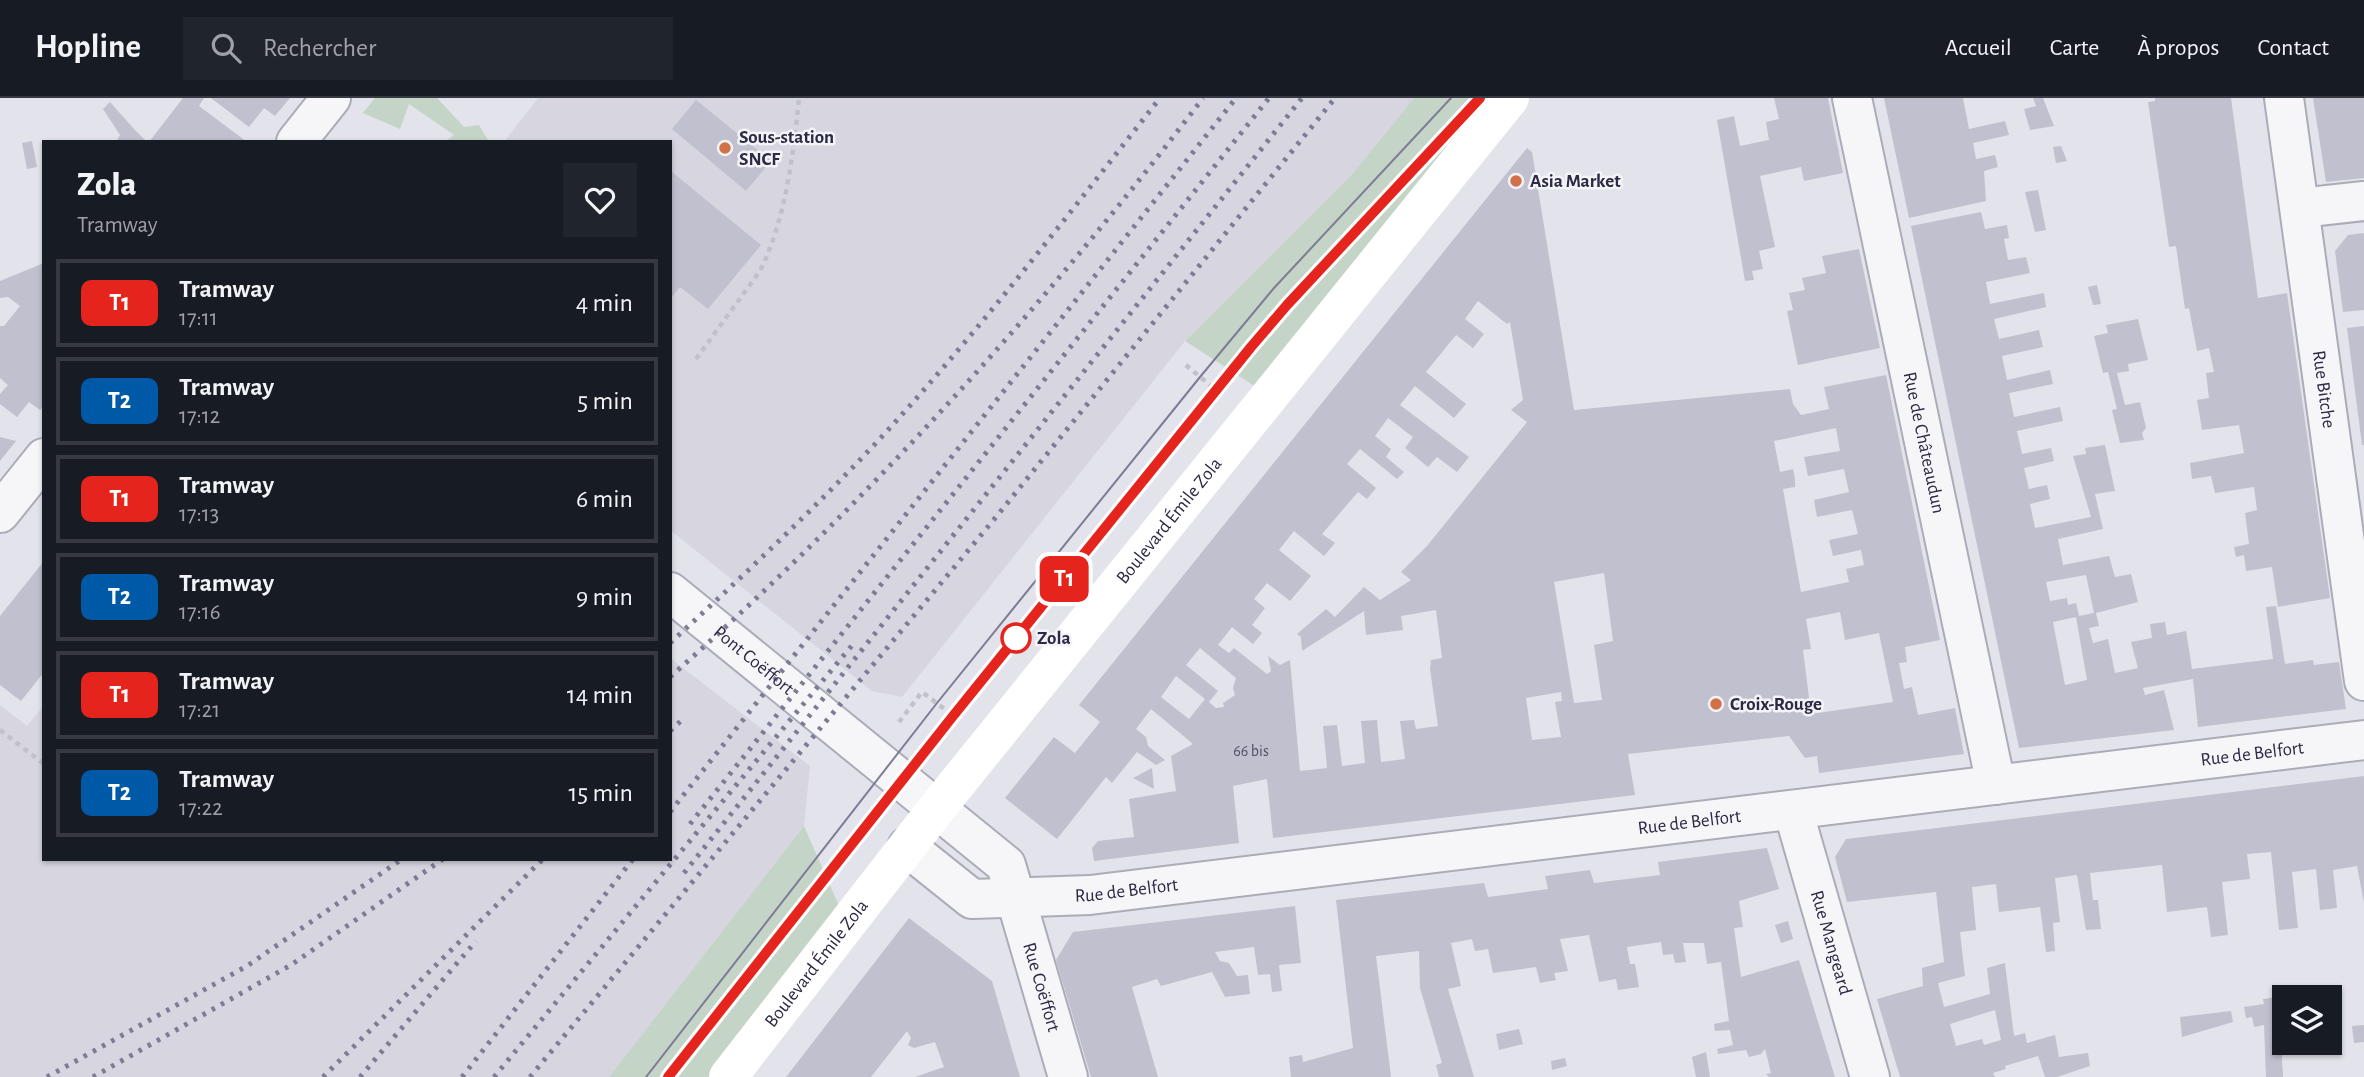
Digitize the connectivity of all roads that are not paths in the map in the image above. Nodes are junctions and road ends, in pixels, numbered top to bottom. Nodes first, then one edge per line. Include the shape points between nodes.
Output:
1 (331, 98) edge
2 (1510, 98) edge
3 (1852, 98) edge
4 (2284, 98) edge
5 (298, 140) edge
6 (2364, 201) edge
7 (2300, 208) junction
8 (42, 460) edge
9 (0, 513) edge
10 (672, 594) edge
11 (2364, 681) edge
12 (2364, 740) edge
13 (1996, 785) junction
14 (937, 808) junction
15 (1793, 810) junction
16 (907, 847) junction
17 (1015, 897) junction
18 (728, 1077) edge
19 (1068, 1077) edge
20 (1870, 1077) edge

1 - 5 street
2 - 14 main road, Boulevard Émile Zola
3 - 13 street, Rue de Châteaudun
4 - 7 street, Rue Bitche
6 - 7 street
7 - 11 street, Rue Bitche
8 - 9 street
10 - 14 street, Pont Coëffort
12 - 13 street, Rue de Belfort
13 - 15 street, Rue de Belfort
14 - 16 main road, Boulevard Émile Zola
14 - 17 street, Rue Coëffort via 1006,865
15 - 17 street, Rue de Belfort via 1090,895
15 - 20 street, Rue Mangeard
16 - 17 street, Rue de Belfort via 972,899
16 - 18 main road, Boulevard Émile Zola
17 - 19 street, Rue Coëffort

